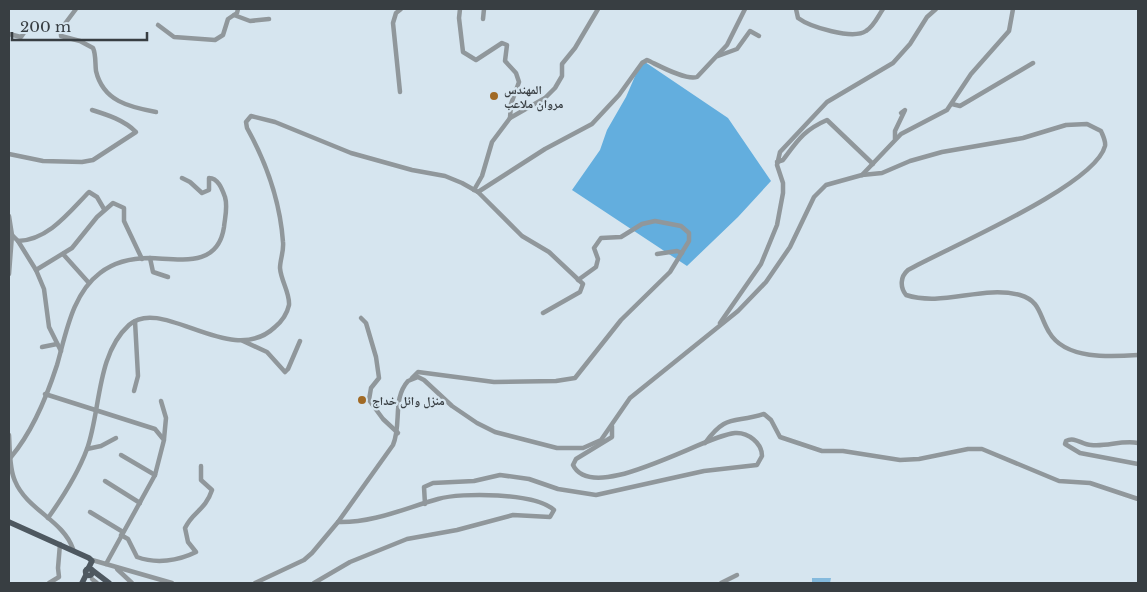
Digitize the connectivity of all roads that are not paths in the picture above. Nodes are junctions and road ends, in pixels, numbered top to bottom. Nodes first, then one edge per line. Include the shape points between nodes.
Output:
1 (76, 9) edge
2 (238, 9) edge
3 (401, 9) edge
4 (460, 9) edge
5 (484, 9) edge
6 (598, 9) edge
7 (745, 9) edge
8 (796, 9) edge
9 (883, 9) edge
10 (936, 9) edge
11 (1013, 9) edge
12 (234, 15) junction
13 (269, 19) dead end
14 (483, 19) dead end
15 (158, 25) dead end
16 (26, 30) dead end
17 (9, 34) edge
18 (758, 36) dead end
19 (718, 56) junction
20 (1033, 63) dead end
21 (400, 92) dead end
22 (952, 104) junction
23 (92, 110) dead end
24 (156, 112) dead end
25 (901, 113) dead end
26 (510, 118) junction
27 (895, 139) junction
28 (9, 154) edge
29 (777, 162) junction
30 (873, 164) junction
31 (862, 175) junction
32 (182, 178) dead end
33 (477, 191) junction
34 (104, 209) junction
35 (9, 216) edge
36 (12, 235) junction
37 (18, 241) junction
38 (682, 253) junction
39 (63, 254) junction
40 (657, 254) dead end
41 (150, 258) junction
42 (142, 259) junction
43 (36, 270) junction
44 (9, 274) edge
45 (168, 277) dead end
46 (578, 280) junction
47 (89, 283) junction
48 (543, 313) dead end
49 (361, 318) dead end
50 (135, 321) junction
51 (717, 326) junction
52 (241, 340) junction
53 (300, 341) dead end
54 (58, 344) junction
55 (42, 347) dead end
56 (61, 351) junction
57 (1138, 356) edge
58 (412, 378) junction
59 (134, 391) dead end
60 (45, 394) junction
61 (161, 401) dead end
62 (96, 410) junction
63 (612, 426) junction
64 (398, 434) junction
65 (9, 435) edge
66 (116, 438) dead end
67 (164, 440) junction
68 (9, 443) edge
69 (705, 443) junction
70 (1138, 443) edge
71 (87, 449) junction
72 (121, 455) dead end
73 (11, 457) junction
74 (1138, 464) edge
75 (201, 466) dead end
76 (154, 475) junction
77 (105, 481) dead end
78 (1138, 499) edge
79 (140, 503) junction
80 (425, 504) junction
81 (90, 512) dead end
82 (48, 518) junction
83 (9, 522) edge
84 (338, 522) junction
85 (122, 533) junction
86 (60, 544) junction
87 (73, 549) junction
88 (92, 560) junction
89 (106, 564) junction
90 (117, 568) junction
91 (90, 575) edge
92 (737, 575) dead end
93 (50, 583) edge
94 (82, 583) edge
95 (97, 583) edge
96 (109, 583) edge
97 (132, 583) edge
98 (172, 583) edge
99 (255, 583) edge
100 (314, 583) edge
101 (721, 583) edge

1 - 24 street via 61,29 61,36 93,48 97,72 111,97 128,106
2 - 12 street
3 - 21 street via 393,23
4 - 26 street via 461,49 467,56 476,60 502,43 507,45 505,62 516,73 519,82
5 - 14 street
6 - 26 street via 562,64 562,76 554,88 545,98
7 - 19 street
8 - 9 street via 798,18 806,23 831,31 857,34 865,32
10 - 29 street via 893,63 826,102 780,152
11 - 22 street via 1009,31 971,74
12 - 13 street via 250,21
12 - 15 street via 228,19 223,35 215,40 174,37
16 - 17 street via 21,37
18 - 19 street via 750,31 737,49
19 - 33 street via 692,79 647,60 592,124
20 - 22 street via 960,106
22 - 27 street via 938,116
23 - 28 street via 117,119 136,132 87,161 43,161
25 - 27 street via 905,110 895,130
26 - 33 street via 492,142
27 - 30 street
29 - 30 street via 783,160 812,126 827,120
29 - 51 street via 783,183 777,225 758,270
30 - 31 street
31 - 51 street via 819,190 790,247 766,282 738,311
31 - 57 street via 882,173 942,152 1023,138 1066,125 1096,127 1105,143 1102,151 1076,177 1054,195 908,270 902,280 902,290 918,299 989,292 1022,296 1038,306 1050,334 1063,346 1093,354
32 - 41 street via 202,193 209,190 209,178 216,180 226,203 218,245 204,256 182,261
33 - 46 street via 512,228 549,252
33 - 52 street via 445,176 337,149 275,122 251,116 246,122 247,128 269,175 280,216 283,245 280,270 289,306 282,321 268,333 252,340
34 - 37 street via 98,197 89,192 46,233
34 - 39 street via 77,244
34 - 42 street via 113,203 124,208 124,221
35 - 36 street
36 - 37 street
36 - 44 street
37 - 43 street
38 - 40 street
38 - 46 street via 689,238 686,229 649,221 621,237 606,237 597,242 594,248 598,259 596,267
38 - 58 street via 670,272 621,320 575,378 494,382 418,372
39 - 43 street
39 - 47 street
41 - 42 street
41 - 45 street via 154,272
42 - 47 street via 118,263
43 - 54 street via 44,289 50,332
46 - 48 street via 582,284 580,292
47 - 56 street via 75,307
49 - 64 street via 366,323 379,378 370,388 369,400
50 - 52 street via 162,319 214,337
50 - 59 street via 138,376
50 - 62 street via 117,339 110,352
51 - 63 street via 630,398 620,408
52 - 53 street via 267,352 285,372
54 - 55 street
54 - 56 street
56 - 60 street
58 - 63 street via 424,380 452,406 477,423 536,444 583,448 601,440
58 - 64 street via 400,396
60 - 62 street
60 - 73 street via 30,428
61 - 67 street via 166,418
62 - 67 street via 155,429
62 - 71 street
63 - 69 street via 612,437 576,460 573,466 576,470 594,478 618,474 643,468
64 - 84 street via 385,459
65 - 68 street
66 - 71 street via 102,446
67 - 76 street
68 - 73 street
69 - 78 street via 718,427 728,421 764,414 772,420 780,437 822,451 900,460 982,449 1059,482 1090,483
69 - 80 street via 734,433 746,435 757,443 762,456 757,465 695,472 596,494 500,475 474,481 434,483 424,487
70 - 74 street via 1093,446 1068,439 1066,444 1080,453
71 - 82 street
72 - 76 street
73 - 82 street via 12,473 19,488
75 - 85 street via 201,480 212,490 204,508 185,528 188,542 196,552 164,561 146,560 137,557
76 - 79 street
77 - 79 street
79 - 85 street
80 - 84 street via 372,519
80 - 100 street via 451,496 510,496 530,499 554,510 550,517 513,515 396,543 350,562
81 - 85 street
82 - 87 street via 68,536
83 - 86 main road
84 - 99 street via 304,560
85 - 89 street
86 - 87 main road
86 - 93 street via 60,577
87 - 88 main road
88 - 89 street
88 - 91 main road
89 - 90 street
90 - 97 street
90 - 98 street
91 - 94 main road
91 - 95 street
91 - 96 main road
92 - 101 street

